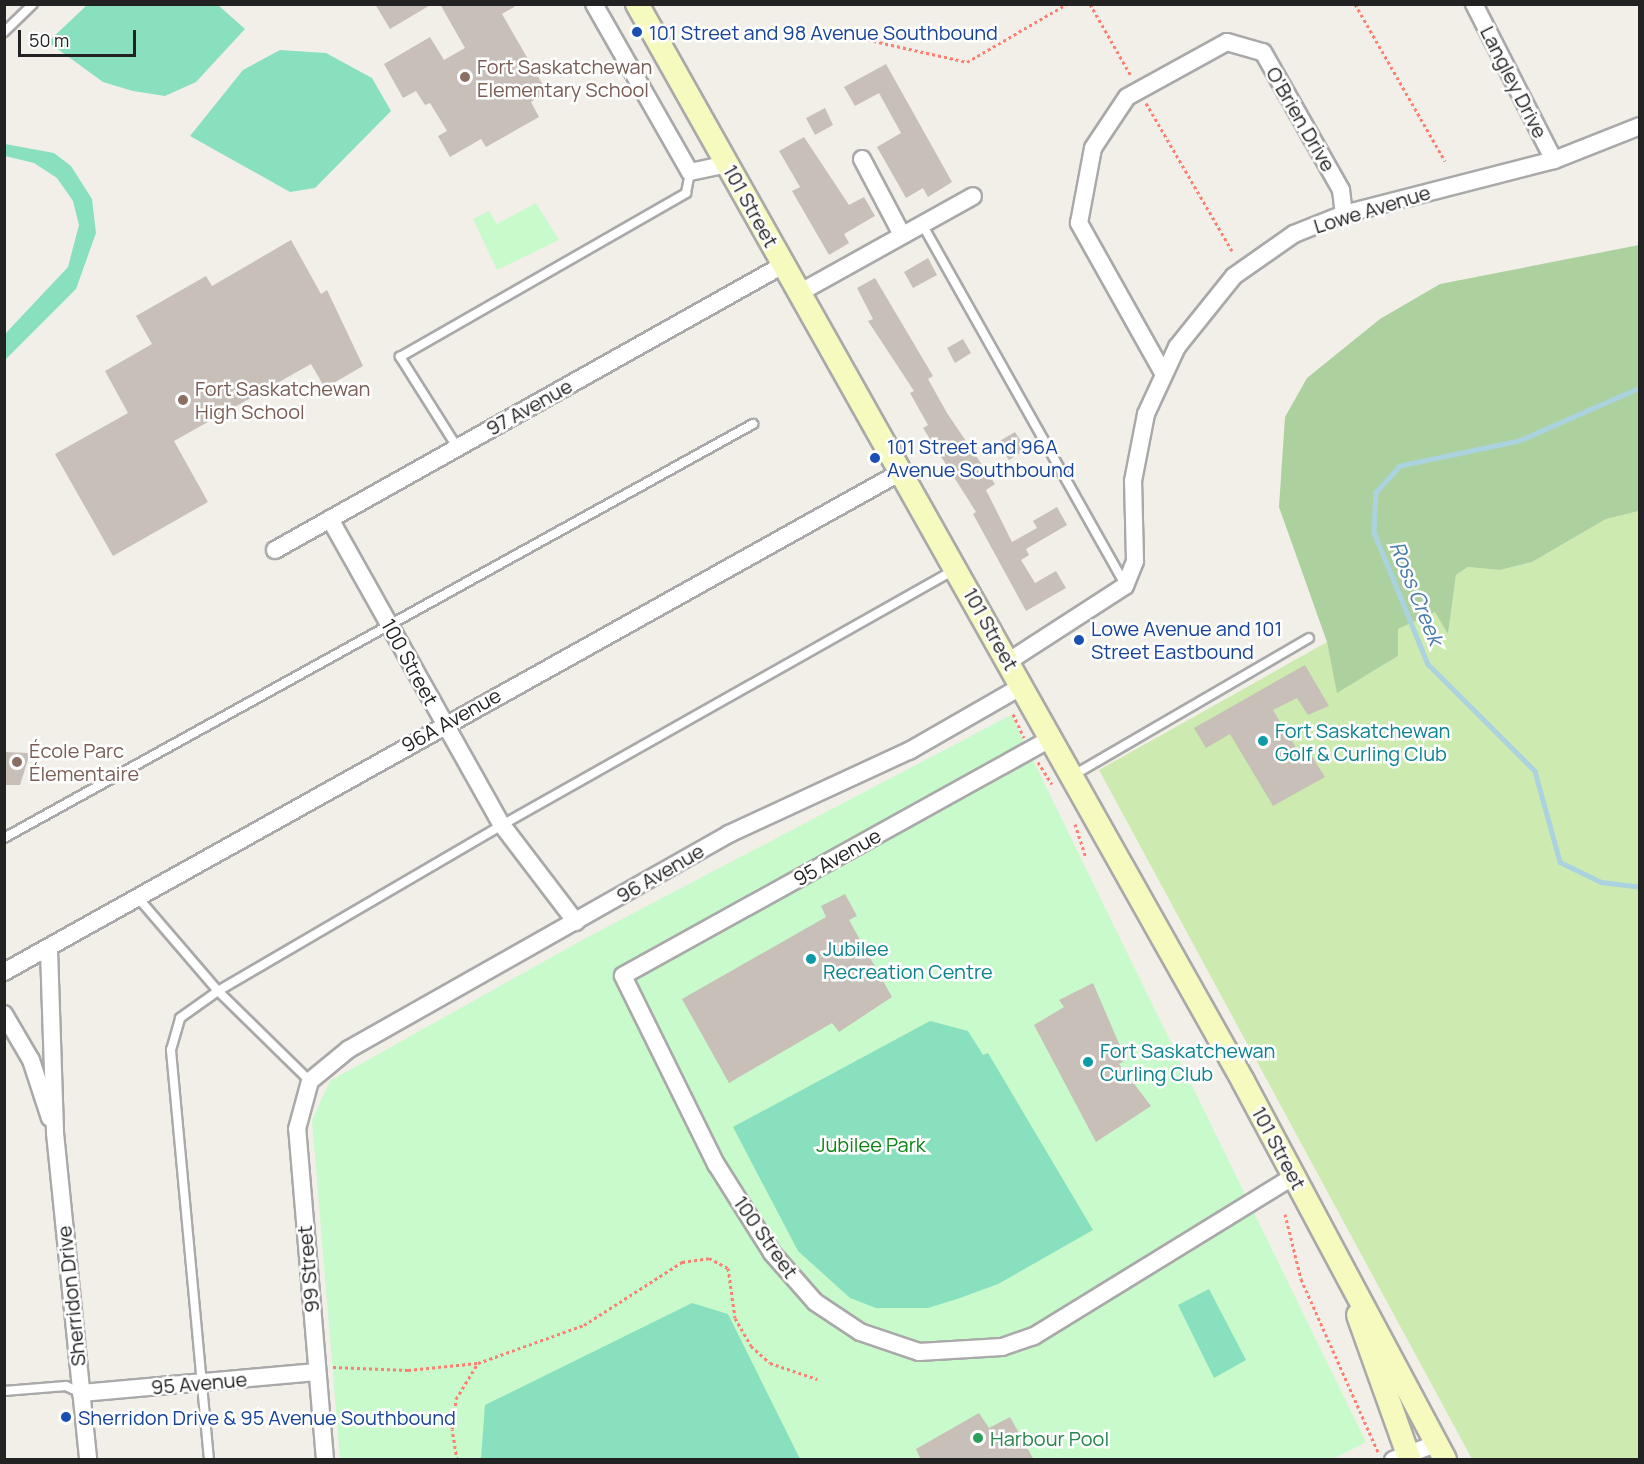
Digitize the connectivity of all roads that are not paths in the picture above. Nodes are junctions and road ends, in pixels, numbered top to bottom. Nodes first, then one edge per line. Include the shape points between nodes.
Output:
1 (33, 4) edge
2 (594, 4) edge
3 (637, 4) edge
4 (1474, 4) edge
5 (4, 32) edge
6 (1640, 126) edge
7 (862, 159) dead end
8 (1554, 160) junction
9 (727, 164) junction
10 (690, 172) junction
11 (973, 196) dead end
12 (1344, 214) junction
13 (922, 224) junction
14 (902, 236) junction
15 (783, 265) junction
16 (799, 292) junction
17 (1162, 371) junction
18 (753, 424) dead end
19 (457, 447) junction
20 (901, 472) junction
21 (330, 519) junction
22 (275, 550) dead end
23 (957, 568) junction
24 (1125, 586) junction
25 (387, 622) junction
26 (1309, 638) dead end
27 (1009, 661) junction
28 (1014, 691) junction
29 (444, 723) junction
30 (1041, 744) junction
31 (1065, 784) junction
32 (502, 825) junction
33 (4, 838) edge
34 (139, 899) junction
35 (576, 922) junction
36 (49, 950) junction
37 (4, 972) edge
38 (623, 976) joint
39 (218, 991) junction
40 (4, 1014) edge
41 (310, 1082) junction
42 (55, 1133) junction
43 (1294, 1176) junction
44 (1337, 1257) junction
45 (316, 1369) junction
46 (201, 1383) junction
47 (4, 1390) edge
48 (81, 1393) junction
49 (1441, 1451) edge
50 (1404, 1458) edge
51 (88, 1460) edge
52 (208, 1460) edge
53 (325, 1460) edge

1 - 5 lane
2 - 10 street
3 - 9 street, 101 Street
4 - 8 street, Langley Drive
6 - 8 street, Lowe Avenue
7 - 14 street
8 - 12 street, Lowe Avenue
9 - 10 street
9 - 15 street, 101 Street
10 - 19 lane via 686,193 400,357
11 - 13 street
12 - 17 street, Lowe Avenue via 1294,234 1234,276 1205,306
12 - 17 street, O'Brien Drive via 1341,190 1263,52 1227,42 1127,97 1093,148 1079,223
13 - 14 street
13 - 24 lane
14 - 16 street
15 - 16 street, 101 Street
15 - 19 street, 97 Avenue
16 - 20 street, 101 Street
17 - 24 street, Lowe Avenue via 1135,457 1134,561
18 - 25 lane
19 - 21 street, 97 Avenue
20 - 23 street, 101 Street
20 - 29 street, 96A Avenue
21 - 22 street, 97 Avenue
21 - 25 street, 100 Street
23 - 27 street, 101 Street
23 - 32 lane
24 - 27 street
25 - 29 street, 100 Street
25 - 33 lane
26 - 31 lane
27 - 28 street, 101 Street
28 - 30 street, 101 Street
28 - 35 street, 96 Avenue via 909,751 729,834
29 - 32 street, 100 Street
29 - 34 street, 96A Avenue
30 - 31 street, 101 Street
30 - 38 street, 95 Avenue
31 - 43 street, 101 Street
32 - 35 street, 100 Street
32 - 39 lane
34 - 36 street, 96A Avenue
34 - 39 lane
35 - 41 street, 96 Avenue via 350,1049
36 - 37 street, 96A Avenue
36 - 42 street, Sherridon Drive
38 - 43 street, 100 Street via 716,1164 772,1253 835,1318 919,1352 972,1351 1034,1336
39 - 41 lane
39 - 46 lane via 180,1018 171,1050
40 - 42 street, Sherridon Drive via 31,1060
41 - 45 street, 99 Street via 297,1129
42 - 48 street, Sherridon Drive
43 - 44 street, 101 Street
44 - 49 street, 101 Street
44 - 50 street, 101 Street
45 - 46 street, 95 Avenue
45 - 53 street, 99 Street
46 - 48 street, 95 Avenue
46 - 52 lane
47 - 48 lane via 66,1386
48 - 51 street, Sherridon Drive
49 - 50 street

